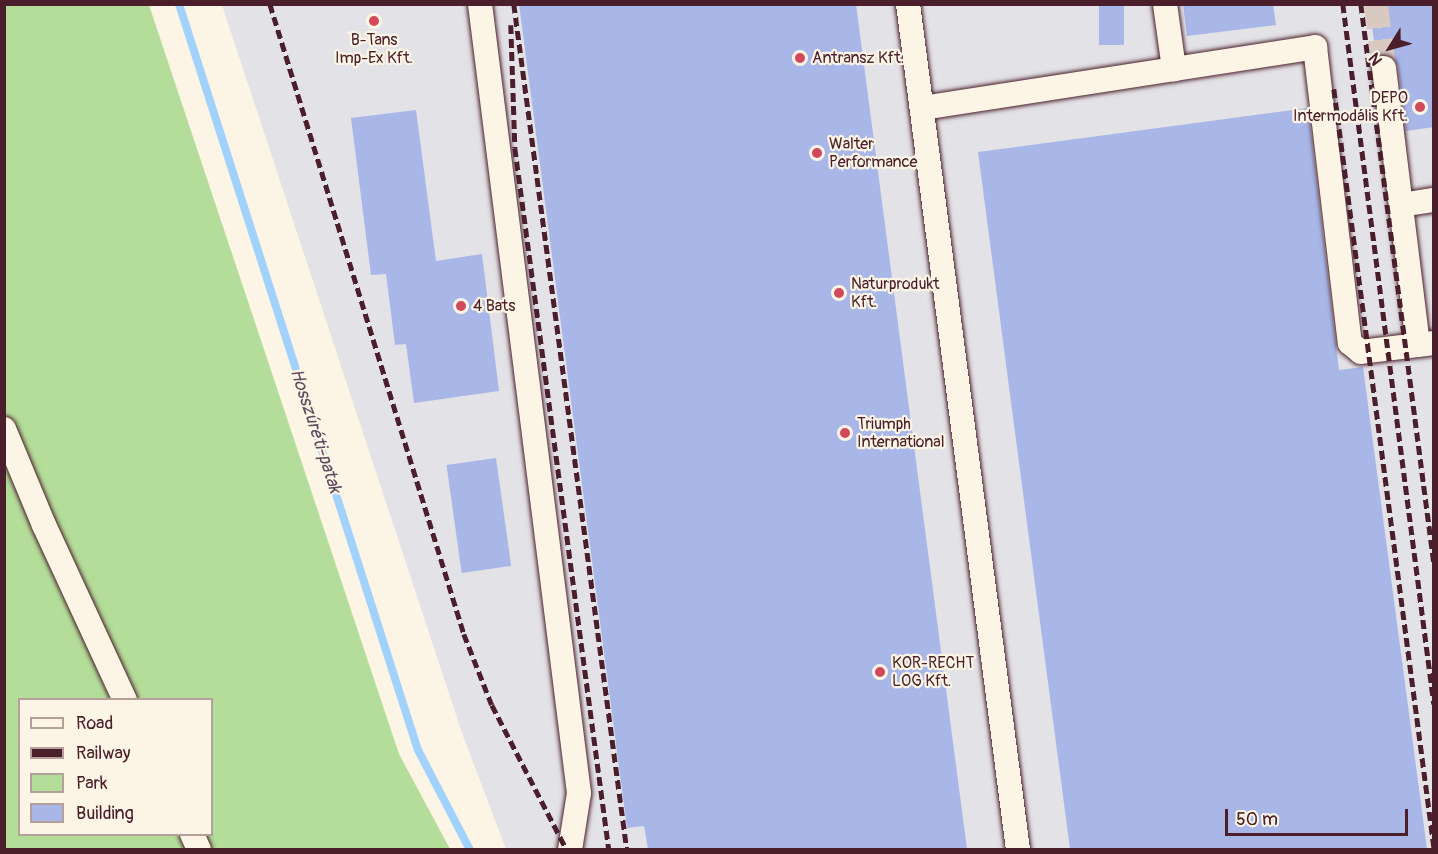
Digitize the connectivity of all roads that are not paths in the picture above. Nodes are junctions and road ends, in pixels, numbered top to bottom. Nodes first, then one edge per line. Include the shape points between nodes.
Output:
1 (480, 4) edge
2 (908, 4) edge
3 (1165, 4) edge
4 (1384, 68) tunnel mouth
5 (1174, 69) junction
6 (922, 108) junction
7 (1434, 201) edge
8 (1401, 205) junction
9 (1426, 344) edge
10 (4, 429) edge
11 (125, 698) edge
12 (570, 849) edge
13 (1018, 849) edge

1 - 12 street via 579,793
2 - 6 street
3 - 5 street
4 - 8 street
5 - 6 street
5 - 9 street via 1314,46 1350,343 1361,352
6 - 13 street
7 - 8 street
8 - 9 street
10 - 11 street via 53,546

